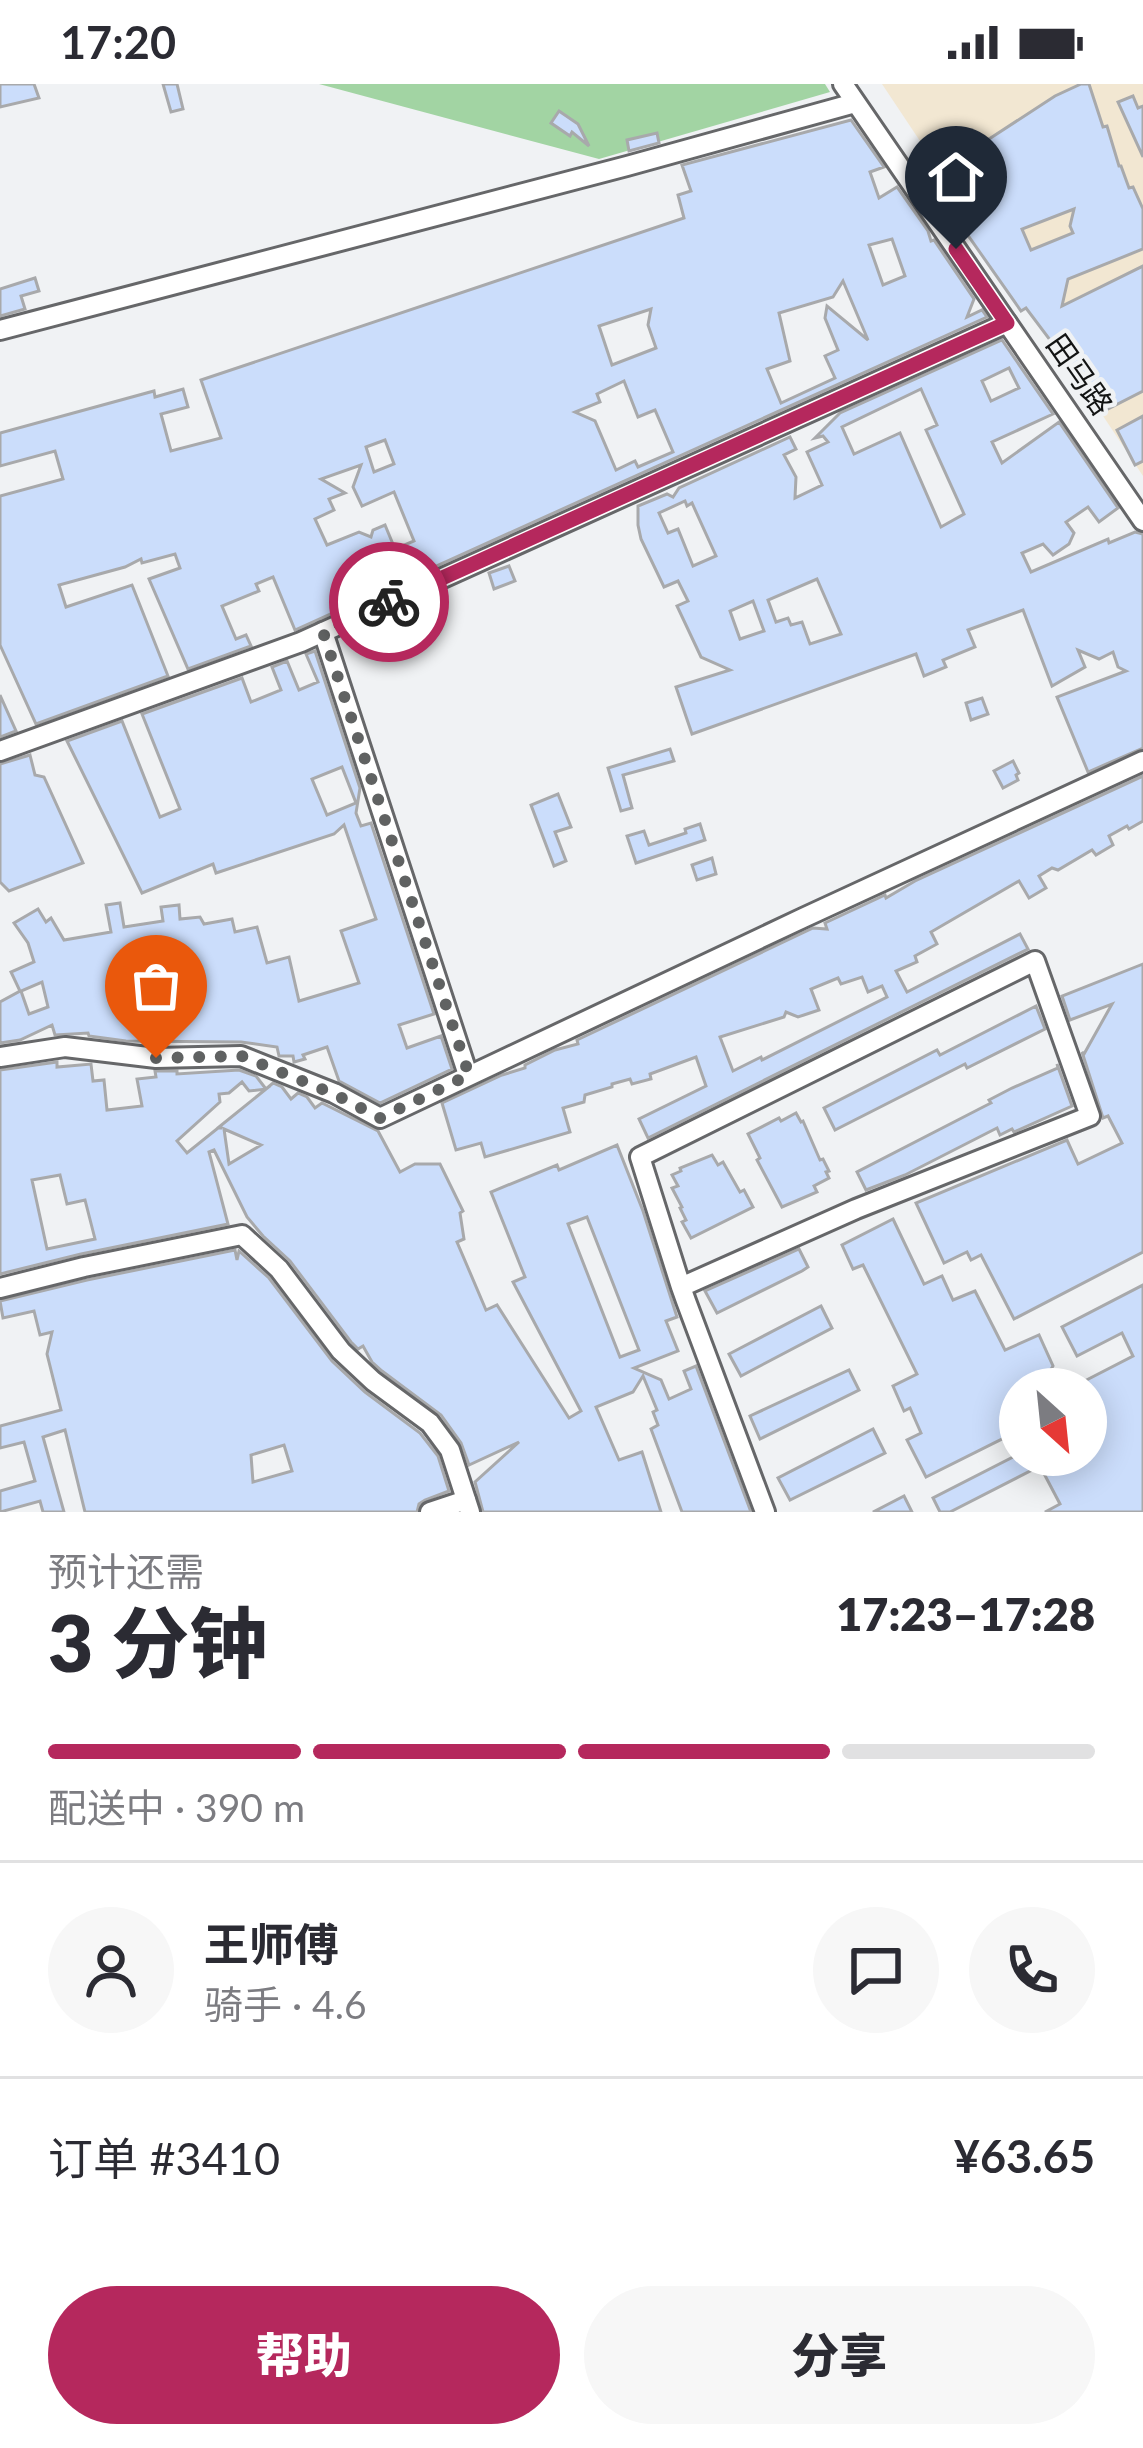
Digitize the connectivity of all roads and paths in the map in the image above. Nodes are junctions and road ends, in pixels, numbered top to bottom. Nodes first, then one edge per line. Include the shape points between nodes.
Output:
1 (843, 84) edge
2 (855, 103) junction
3 (1007, 323) junction
4 (0, 330) edge
5 (1143, 521) edge
6 (323, 632) junction
7 (0, 752) edge
8 (1143, 761) edge
9 (0, 1058) edge
10 (469, 1075) junction
11 (681, 1287) junction
12 (0, 1288) edge
13 (468, 1506) edge
14 (430, 1512) edge
15 (765, 1512) edge

1 - 2 street, 田马路
2 - 3 street, 田马路
2 - 4 street
3 - 5 street, 田马路
3 - 6 street
6 - 7 street
6 - 10 street
8 - 10 street
9 - 10 street via 64,1047 156,1058 242,1056 380,1118
11 - 11 street via 640,1157 1036,961 1090,1116
11 - 15 street
12 - 13 street via 242,1235 279,1269 341,1352 430,1423 450,1450
13 - 14 street

